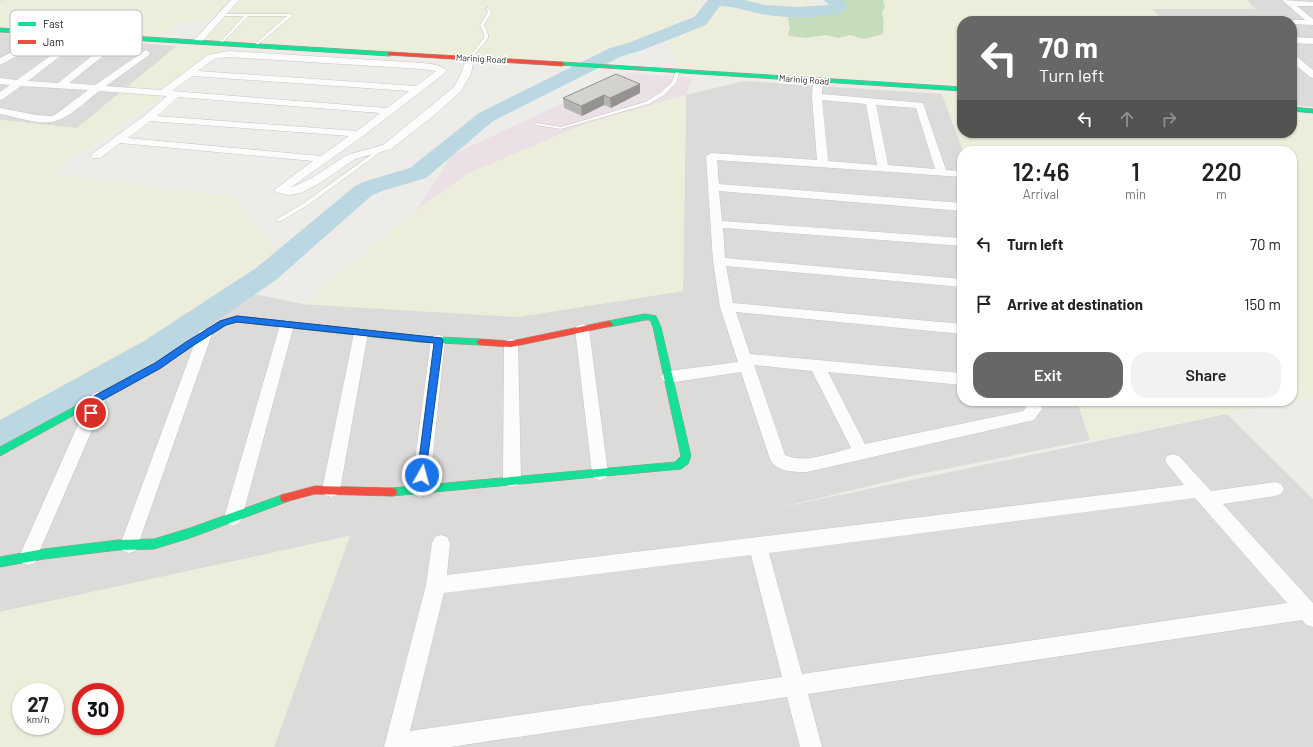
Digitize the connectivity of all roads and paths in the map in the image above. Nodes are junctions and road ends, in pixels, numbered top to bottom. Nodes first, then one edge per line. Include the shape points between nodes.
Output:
1 (235, 0) edge
2 (1288, 1) edge
3 (1313, 4) edge
4 (488, 9) dead end
5 (1240, 11) dead end
6 (221, 15) junction
7 (247, 15) junction
8 (1246, 16) edge
9 (1297, 22) edge
10 (1313, 23) edge
11 (0, 30) edge
12 (10, 31) edge
13 (142, 39) edge
14 (1297, 40) edge
15 (1313, 41) edge
16 (197, 42) junction
17 (221, 43) junction
18 (256, 45) junction
19 (10, 47) edge
20 (146, 53) dead end
21 (10, 56) edge
22 (54, 56) edge
23 (97, 56) edge
24 (142, 56) edge
25 (142, 56) edge
26 (470, 58) junction
27 (1297, 60) edge
28 (0, 61) edge
29 (1297, 62) edge
30 (1313, 62) edge
31 (678, 71) junction
32 (190, 73) junction
33 (1313, 75) edge
34 (0, 81) edge
35 (818, 81) junction
36 (19, 83) junction
37 (61, 85) junction
38 (98, 88) junction
39 (419, 89) junction
40 (957, 89) edge
41 (163, 93) junction
42 (176, 94) junction
43 (0, 97) edge
44 (817, 97) junction
45 (871, 102) junction
46 (1297, 110) edge
47 (0, 111) edge
48 (389, 111) junction
49 (1313, 111) edge
50 (148, 118) junction
51 (536, 124) dead end
52 (359, 134) junction
53 (117, 140) junction
54 (381, 150) junction
55 (96, 156) dead end
56 (324, 159) junction
57 (823, 163) junction
58 (883, 167) junction
59 (941, 171) junction
60 (957, 173) edge
61 (713, 187) junction
62 (957, 207) edge
63 (279, 220) dead end
64 (716, 224) junction
65 (957, 242) edge
66 (719, 261) junction
67 (957, 283) edge
68 (727, 307) junction
69 (287, 325) junction
70 (582, 329) junction
71 (957, 329) edge
72 (361, 333) junction
73 (206, 334) junction
74 (438, 340) junction
75 (511, 344) junction
76 (745, 363) junction
77 (817, 366) junction
78 (669, 377) junction
79 (957, 379) edge
80 (98, 398) junction
81 (1033, 406) edge
82 (0, 452) edge
83 (861, 452) junction
84 (1174, 461) dead end
85 (600, 473) junction
86 (512, 480) junction
87 (1275, 488) dead end
88 (331, 490) junction
89 (420, 490) junction
90 (1203, 495) junction
91 (233, 518) junction
92 (441, 543) dead end
93 (129, 545) junction
94 (758, 546) junction
95 (28, 556) junction
96 (0, 562) edge
97 (436, 585) junction
98 (1309, 614) edge
99 (794, 684) junction
100 (395, 745) edge
101 (811, 747) edge

1 - 6 street
2 - 3 street
2 - 10 street
4 - 26 lane via 490,12 482,25 486,38
5 - 8 street
6 - 7 lane
6 - 16 street
7 - 17 lane
7 - 18 lane via 291,15
9 - 10 street
11 - 12 street, Marinig Road
13 - 16 street, Marinig Road
14 - 15 street
16 - 17 street, Marinig Road
17 - 18 street, Marinig Road
18 - 26 street, Marinig Road
19 - 28 street
20 - 24 street
21 - 28 street
22 - 36 street
23 - 37 street
25 - 38 street
26 - 31 street, Marinig Road
26 - 54 street via 466,74 458,89 434,112
27 - 30 street
29 - 33 street
31 - 35 street, Marinig Road
31 - 51 lane via 678,76 670,86 647,103 561,128
32 - 39 street
32 - 39 street via 211,57 228,54 422,66 442,71
32 - 41 street
34 - 36 street
35 - 40 street, Marinig Road
35 - 44 street
36 - 37 street
36 - 43 street
37 - 38 street
38 - 41 street
38 - 47 street via 52,119
39 - 48 street
41 - 42 street
42 - 48 street
42 - 50 street
44 - 45 street
44 - 57 street
45 - 58 street
45 - 59 street via 920,105
46 - 49 street
48 - 52 street
50 - 52 street
50 - 53 street
52 - 56 street
53 - 55 street
53 - 56 street
54 - 56 street via 351,157 297,191 280,190
54 - 63 lane via 306,204
57 - 58 street
57 - 61 street via 711,156
58 - 59 street
59 - 60 street
61 - 62 street
61 - 64 street
64 - 65 street
64 - 66 street
66 - 67 street
66 - 68 street
68 - 71 street
68 - 76 street
69 - 72 street
69 - 73 street via 237,319 223,323
69 - 91 street
70 - 75 street
70 - 78 street via 645,317 652,318 657,327
70 - 85 street
72 - 74 street
72 - 88 street
73 - 80 street via 158,365
73 - 93 street
74 - 75 street
74 - 89 street
75 - 86 street
76 - 77 street
76 - 78 street
76 - 83 street via 778,459 790,465 807,465
77 - 79 street
77 - 83 street
78 - 85 street via 686,456 684,462 677,466
80 - 82 street
80 - 95 street
81 - 83 street via 1034,409 1028,416
84 - 90 street
85 - 86 street
86 - 89 street
87 - 90 street
88 - 89 street
88 - 91 street via 315,490 292,495
90 - 94 street
90 - 98 street
91 - 93 street via 154,544
92 - 97 street
93 - 95 street
94 - 97 street
94 - 99 street
95 - 96 street
97 - 100 street
98 - 99 street
99 - 100 street
99 - 101 street

